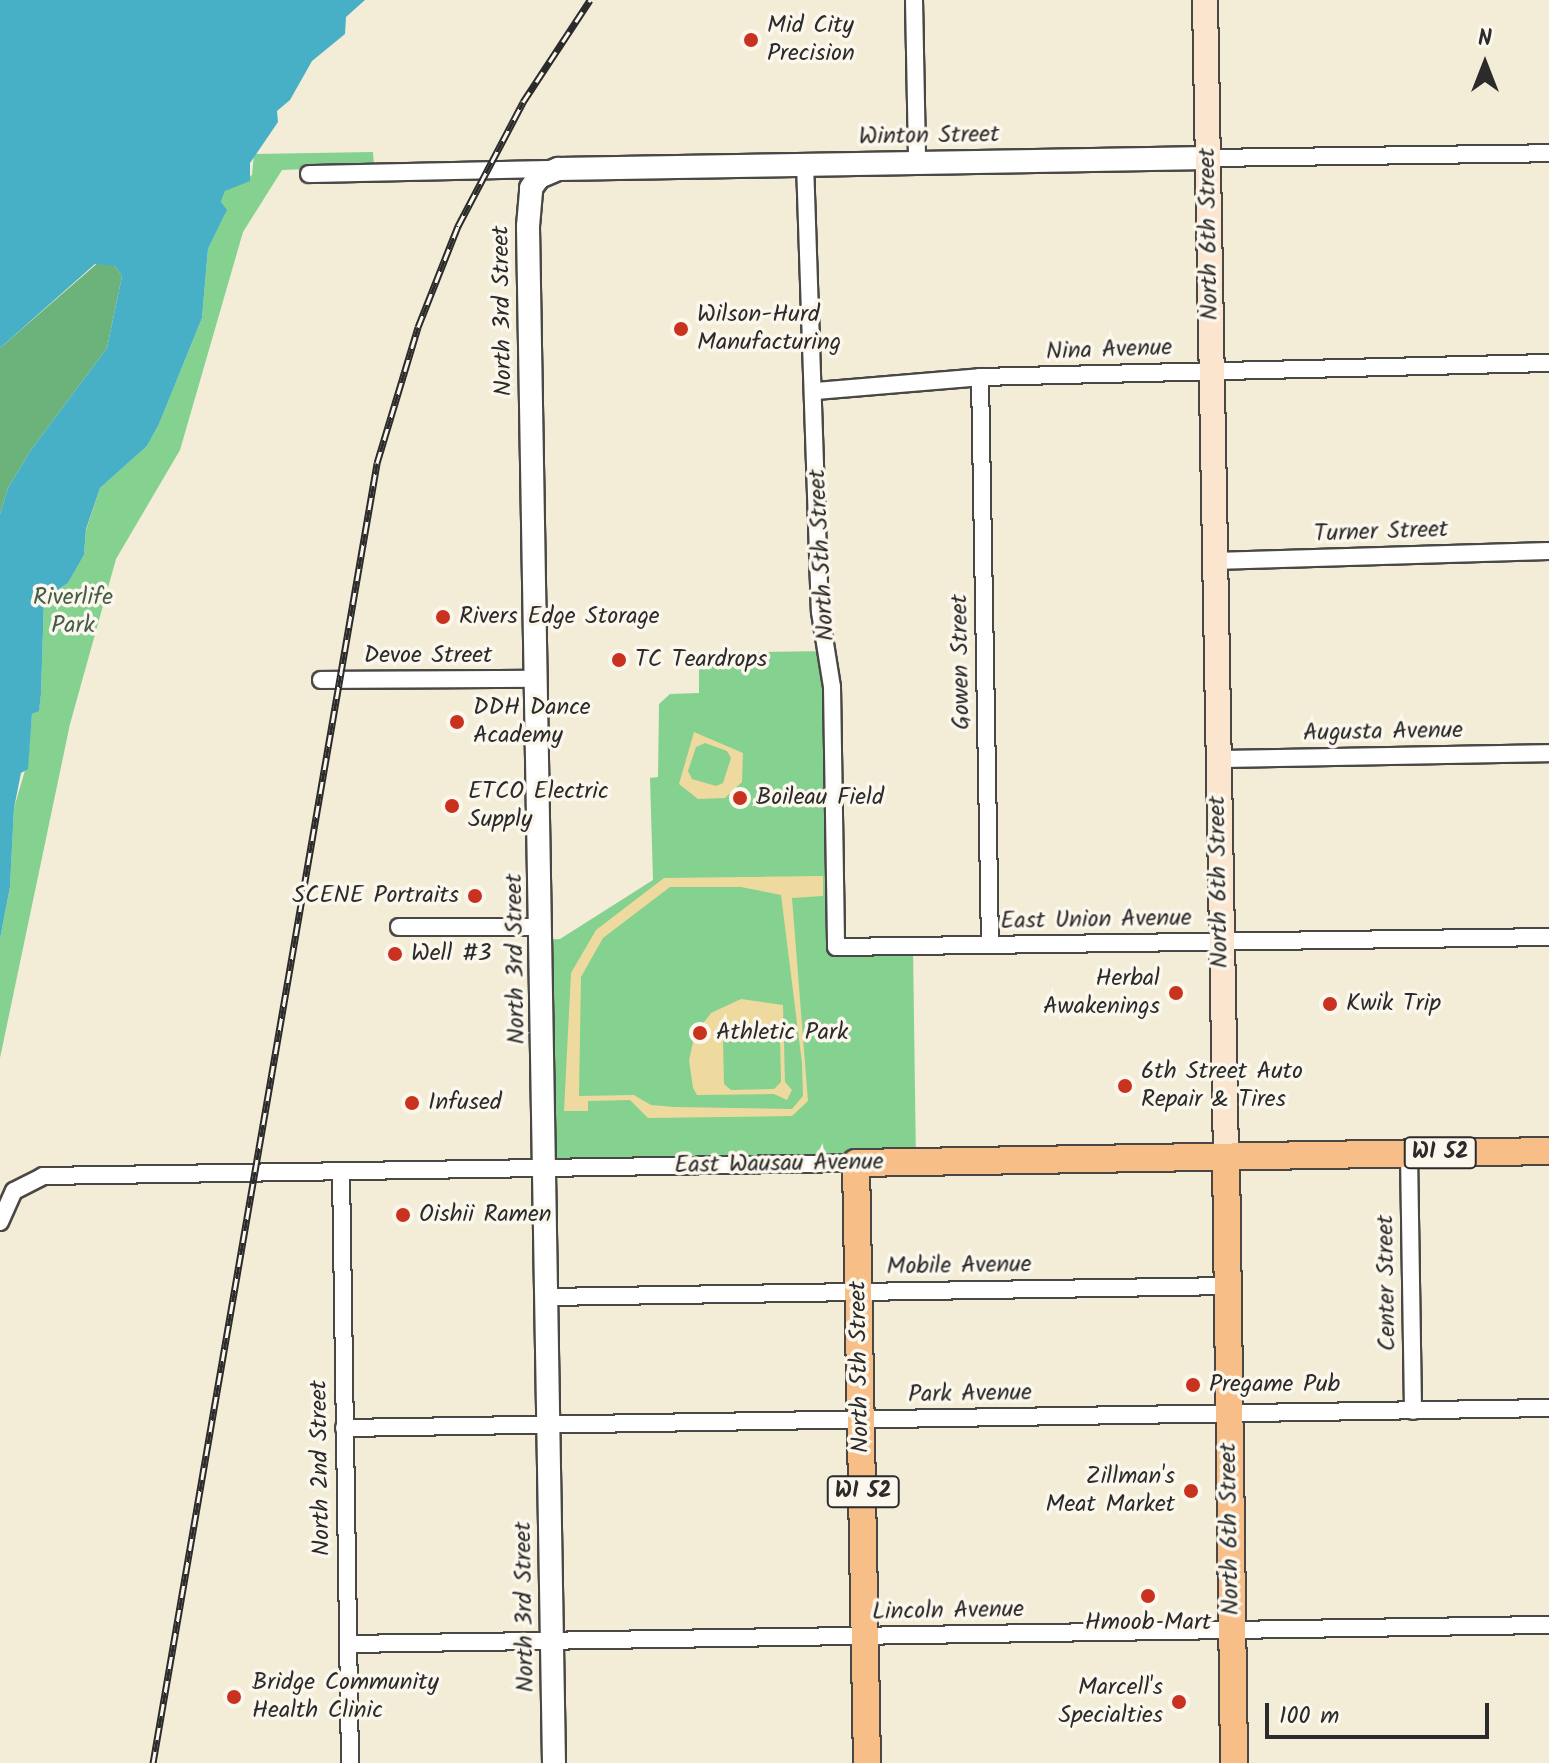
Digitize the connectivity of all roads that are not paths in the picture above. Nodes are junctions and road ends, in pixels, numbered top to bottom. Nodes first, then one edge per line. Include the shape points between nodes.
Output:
1 (914, 0) edge
2 (1205, 0) edge
3 (1549, 153) edge
4 (1208, 158) junction
5 (917, 162) junction
6 (805, 163) junction
7 (558, 169) junction
8 (309, 174) dead end
9 (1549, 363) edge
10 (1211, 371) junction
11 (980, 377) junction
12 (815, 391) junction
13 (1549, 551) edge
14 (1214, 561) junction
15 (535, 679) junction
16 (321, 680) dead end
17 (1549, 753) edge
18 (1217, 759) junction
19 (399, 927) dead end
20 (541, 927) junction
21 (1549, 937) edge
22 (1221, 943) junction
23 (990, 945) junction
24 (836, 947) joint
25 (1549, 1151) edge
26 (1409, 1154) junction
27 (1226, 1157) junction
28 (1146, 1160) junction
29 (1052, 1161) junction
30 (856, 1163) junction
31 (545, 1168) junction
32 (341, 1171) junction
33 (857, 1221) junction
34 (0, 1222) edge
35 (1229, 1286) junction
36 (859, 1292) junction
37 (546, 1297) junction
38 (1549, 1408) edge
39 (1413, 1411) junction
40 (1228, 1414) junction
41 (861, 1420) junction
42 (548, 1426) junction
43 (344, 1428) junction
44 (1549, 1625) edge
45 (1232, 1630) junction
46 (865, 1636) junction
47 (551, 1641) junction
48 (348, 1644) junction
49 (350, 1763) edge
50 (554, 1763) edge
51 (867, 1763) edge
52 (1234, 1763) edge

1 - 5 street
2 - 4 main road, North 6th Street
3 - 4 street, Winton Street
4 - 5 street, Winton Street
4 - 10 main road, North 6th Street
5 - 6 street, Winton Street
6 - 7 street, Winton Street
6 - 12 street, North 5th Street
7 - 8 street, Winton Street
7 - 15 street, North 3rd Street via 535,182 528,203
9 - 10 street, Nina Avenue
10 - 11 street, Nina Avenue
10 - 14 main road, North 6th Street
11 - 12 street, Nina Avenue
11 - 23 street, Gowen Street
12 - 24 street, North 5th Street via 820,612 832,687
13 - 14 street, Turner Street
14 - 18 main road, North 6th Street
15 - 16 street, Devoe Street
15 - 20 street, North 3rd Street
17 - 18 street, Augusta Avenue
18 - 22 main road, North 6th Street
19 - 20 street
20 - 31 street, North 3rd Street
21 - 22 street, East Union Avenue
22 - 23 street, East Union Avenue
22 - 27 main road, North 6th Street
23 - 24 street, East Union Avenue
25 - 26 main road, East Wausau Avenue / WI 52
26 - 27 main road, East Wausau Avenue / WI 52
26 - 39 street, Center Street
27 - 28 main road, East Wausau Avenue / WI 52
27 - 35 main road, North 6th Street
28 - 29 main road, East Wausau Avenue / WI 52
28 - 35 main road via 1201,1163 1214,1173 1220,1264
29 - 30 main road, East Wausau Avenue / WI 52
29 - 33 main road via 878,1171 862,1186
30 - 31 street, East Wausau Avenue
30 - 33 main road, North 5th Street / WI 52
31 - 32 street, East Wausau Avenue
31 - 37 street, North 3rd Street
32 - 34 street, East Wausau Avenue via 43,1176 14,1191
32 - 43 street, North 2nd Street
33 - 36 main road, North 5th Street / WI 52
35 - 36 street, Mobile Avenue
35 - 40 main road, North 6th Street
36 - 37 street, Mobile Avenue
36 - 41 main road, North 5th Street / WI 52
37 - 42 street, North 3rd Street
38 - 39 street, Park Avenue
39 - 40 street, Park Avenue
40 - 41 street, Park Avenue
40 - 45 main road, North 6th Street
41 - 42 street, Park Avenue
41 - 46 main road, North 5th Street / WI 52
42 - 43 street, Park Avenue
42 - 47 street, North 3rd Street
43 - 48 street, North 2nd Street
44 - 45 street, Lincoln Avenue
45 - 46 street, Lincoln Avenue
45 - 52 main road, North 6th Street
46 - 47 street, Lincoln Avenue
46 - 51 main road, North 5th Street / WI 52
47 - 48 street, Lincoln Avenue
47 - 50 street, North 3rd Street
48 - 49 street, North 2nd Street

